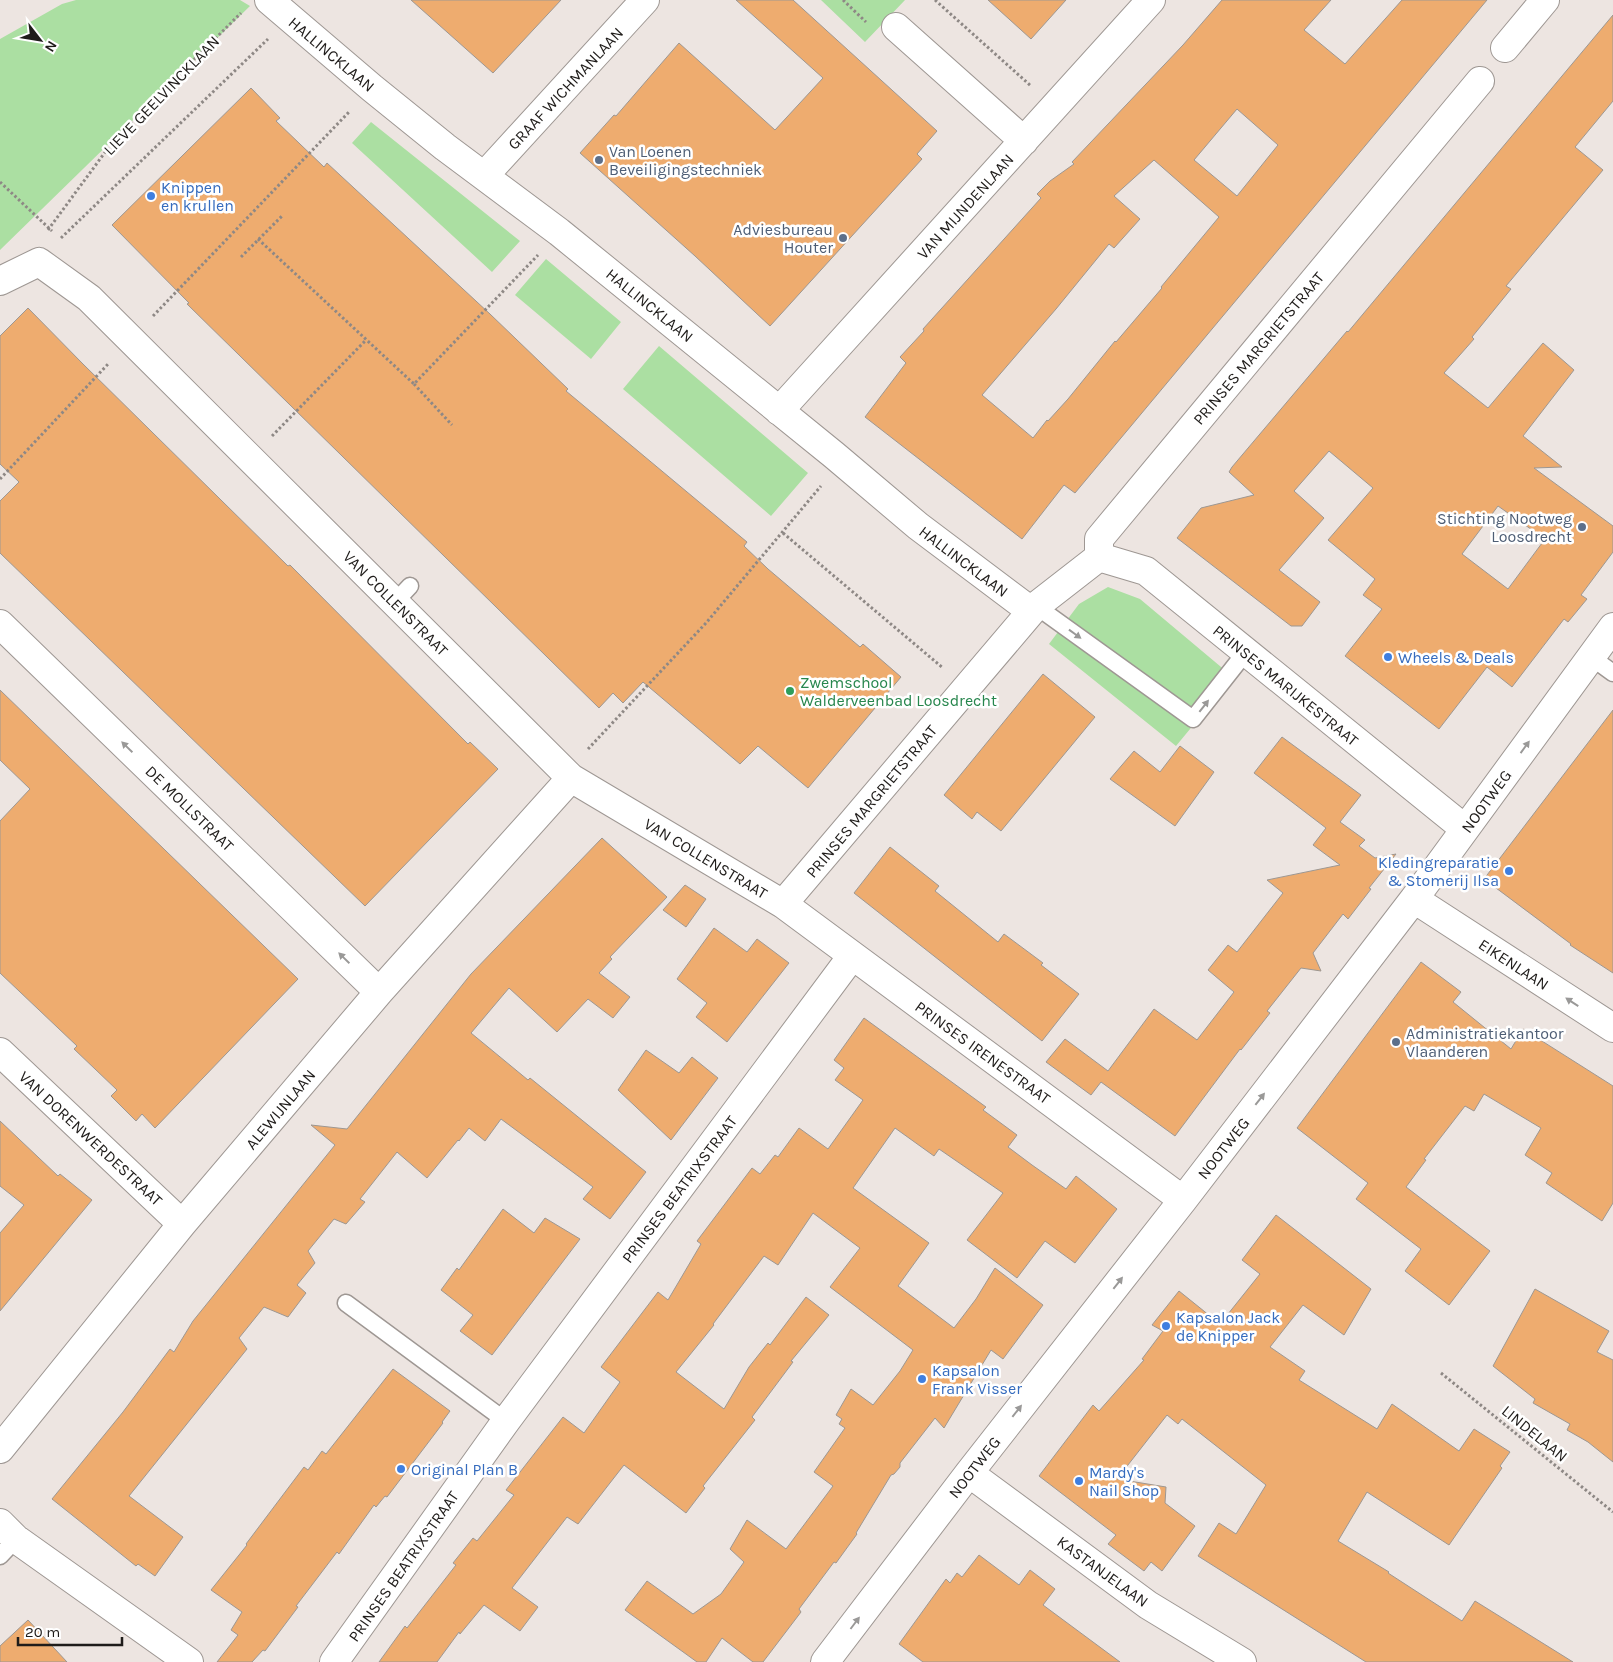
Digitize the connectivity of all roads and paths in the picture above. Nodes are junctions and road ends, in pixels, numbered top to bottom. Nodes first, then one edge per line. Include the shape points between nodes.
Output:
1 (645, 0) edge
2 (935, 0) edge
3 (1151, 0) edge
4 (1545, 0) edge
5 (257, 5) edge
6 (290, 18) junction
7 (896, 27) dead end
8 (1505, 48) dead end
9 (1480, 81) dead end
10 (372, 88) junction
11 (1054, 107) junction
12 (1024, 141) junction
13 (484, 176) junction
14 (0, 182) edge
15 (282, 216) dead end
16 (49, 229) junction
17 (62, 238) dead end
18 (258, 239) junction
19 (543, 249) dead end
20 (241, 257) dead end
21 (39, 262) junction
22 (0, 281) edge
23 (132, 339) junction
24 (366, 340) junction
25 (414, 384) junction
26 (780, 411) junction
27 (452, 424) dead end
28 (265, 443) dead end
29 (0, 479) edge
30 (827, 480) dead end
31 (783, 533) dead end
32 (1099, 557) junction
33 (1033, 608) junction
34 (0, 624) edge
35 (1613, 627) edge
36 (1245, 653) junction
37 (1591, 657) junction
38 (1613, 673) edge
39 (966, 688) junction
40 (587, 750) dead end
41 (571, 778) junction
42 (1465, 829) junction
43 (1414, 899) junction
44 (783, 904) junction
45 (852, 956) junction
46 (379, 992) junction
47 (1613, 1028) edge
48 (0, 1052) edge
49 (1183, 1200) junction
50 (182, 1224) junction
51 (346, 1303) dead end
52 (1440, 1373) dead end
53 (506, 1421) junction
54 (0, 1449) edge
55 (969, 1473) junction
56 (1613, 1512) edge
57 (5, 1540) edge
58 (189, 1662) edge
59 (334, 1662) edge
60 (825, 1662) edge
61 (1242, 1662) edge

1 - 13 street, GRAAF WICHMANLAAN
2 - 11 path
3 - 11 street, VAN MIJNDENLAAN
4 - 8 street
5 - 6 street, HALLINCKLAAN
5 - 16 path, LIEVE GEELVINCKLAAN via 117,136
6 - 10 street, HALLINCKLAAN
6 - 17 path, LIEVE GEELVINCKLAAN
7 - 12 street
9 - 32 street, PRINSES MARGRIETSTRAAT via 1099,539
10 - 13 street, HALLINCKLAAN
10 - 23 path
11 - 12 street, VAN MIJNDENLAAN
12 - 26 street, VAN MIJNDENLAAN
13 - 26 street, HALLINCKLAAN via 559,232
14 - 16 path
15 - 18 path
16 - 21 path, LIEVE GEELVINCKLAAN
18 - 20 path
18 - 24 path
19 - 25 path
21 - 22 street
21 - 23 street, VAN COLLENSTRAAT via 89,298
23 - 29 path
23 - 41 street, VAN COLLENSTRAAT via 403,594
24 - 25 path
24 - 28 path
25 - 27 path
26 - 33 street, HALLINCKLAAN via 918,526
30 - 40 path via 706,623
31 - 39 path
32 - 33 street, PRINSES MARGRIETSTRAAT
32 - 36 street, PRINSES MARIJKESTRAAT via 1146,571
33 -> 36 lane via 1193,719
33 - 39 street, PRINSES MARGRIETSTRAAT
46 -> 34 street, DE MOLLSTRAAT
35 - 37 street, NOOTWEG
36 - 42 street, PRINSES MARIJKESTRAAT
37 - 38 lane
42 -> 37 street, NOOTWEG
39 - 44 street, PRINSES MARGRIETSTRAAT
41 - 44 street, VAN COLLENSTRAAT
41 - 46 street, ALEWIJNLAAN
42 - 43 street, NOOTWEG
47 -> 43 street, EIKENLAAN
49 -> 43 street, NOOTWEG
44 - 45 street, PRINSES IRENESTRAAT
45 - 49 street, PRINSES IRENESTRAAT
45 - 53 street, PRINSES BEATRIXSTRAAT
46 - 50 street, ALEWIJNLAAN
48 - 50 street, VAN DORENWERDESTRAAT
55 -> 49 street, NOOTWEG
50 - 54 street, ALEWIJNLAAN
51 - 53 lane
52 - 56 path, LINDELAAN
53 - 59 street, PRINSES BEATRIXSTRAAT
60 -> 55 street, NOOTWEG
55 - 61 street, KASTANJELAAN via 1148,1605
57 - 58 street

